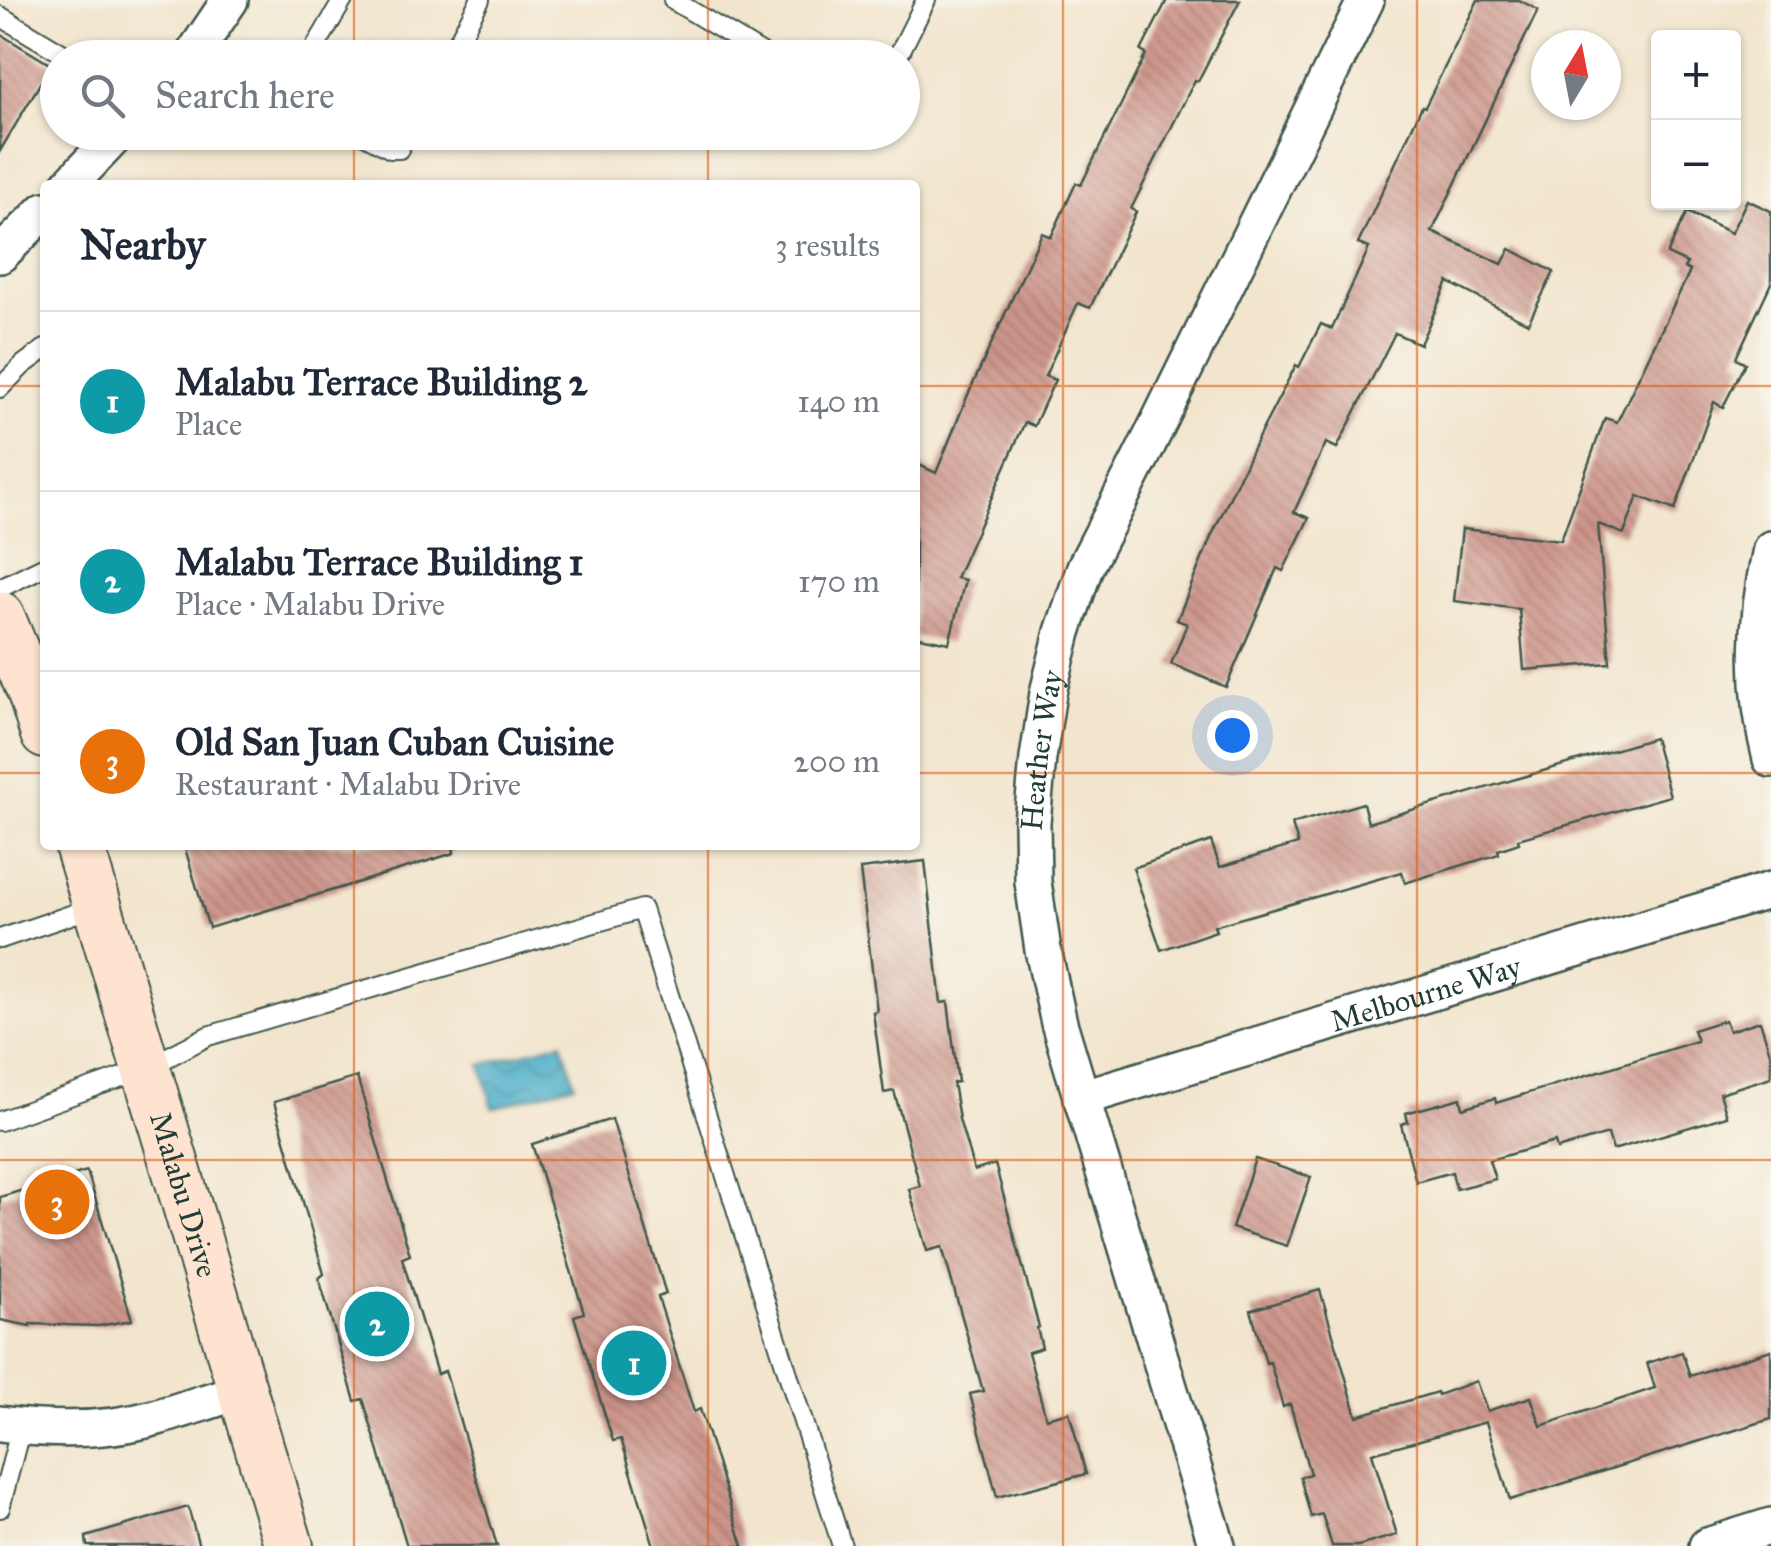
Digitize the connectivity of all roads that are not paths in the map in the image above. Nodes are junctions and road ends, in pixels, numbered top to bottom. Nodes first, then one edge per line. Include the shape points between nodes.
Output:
1 (230, 0) edge
2 (343, 0) edge
3 (480, 0) edge
4 (673, 0) edge
5 (926, 0) edge
6 (1366, 0) edge
7 (0, 16) edge
8 (40, 40) edge
9 (210, 40) edge
10 (320, 40) edge
11 (459, 40) edge
12 (739, 40) edge
13 (906, 40) edge
14 (102, 150) edge
15 (74, 180) edge
16 (40, 215) edge
17 (0, 255) edge
18 (40, 354) edge
19 (0, 388) edge
20 (1771, 549) edge
21 (40, 568) edge
22 (0, 588) edge
23 (0, 616) edge
24 (40, 718) edge
25 (1771, 759) edge
26 (81, 850) edge
27 (1771, 890) edge
28 (98, 906) junction
29 (0, 939) edge
30 (148, 1068) junction
31 (1081, 1098) junction
32 (0, 1122) edge
33 (242, 1390) junction
34 (11, 1425) edge
35 (0, 1508) edge
36 (1771, 1526) edge
37 (288, 1546) edge
38 (842, 1546) edge
39 (1217, 1546) edge
40 (1706, 1546) edge

1 - 9 street
2 - 10 lane
3 - 11 lane
4 - 12 lane
5 - 13 lane
6 - 31 street, Heather Way via 1085,567 1063,632 1038,758 1033,882
7 - 8 lane
14 - 15 street
16 - 17 street
18 - 19 lane
20 - 25 street via 1757,659
21 - 22 lane
23 - 24 street
26 - 28 street, Malabu Drive
27 - 31 street, Melbourne Way
28 - 29 lane
28 - 30 street, Malabu Drive
30 - 32 lane
30 - 33 street, Malabu Drive
30 - 38 lane via 208,1036 642,909
31 - 39 street, Heather Way
33 - 34 street via 119,1425
33 - 37 street, Malabu Drive
34 - 35 lane
36 - 40 street

